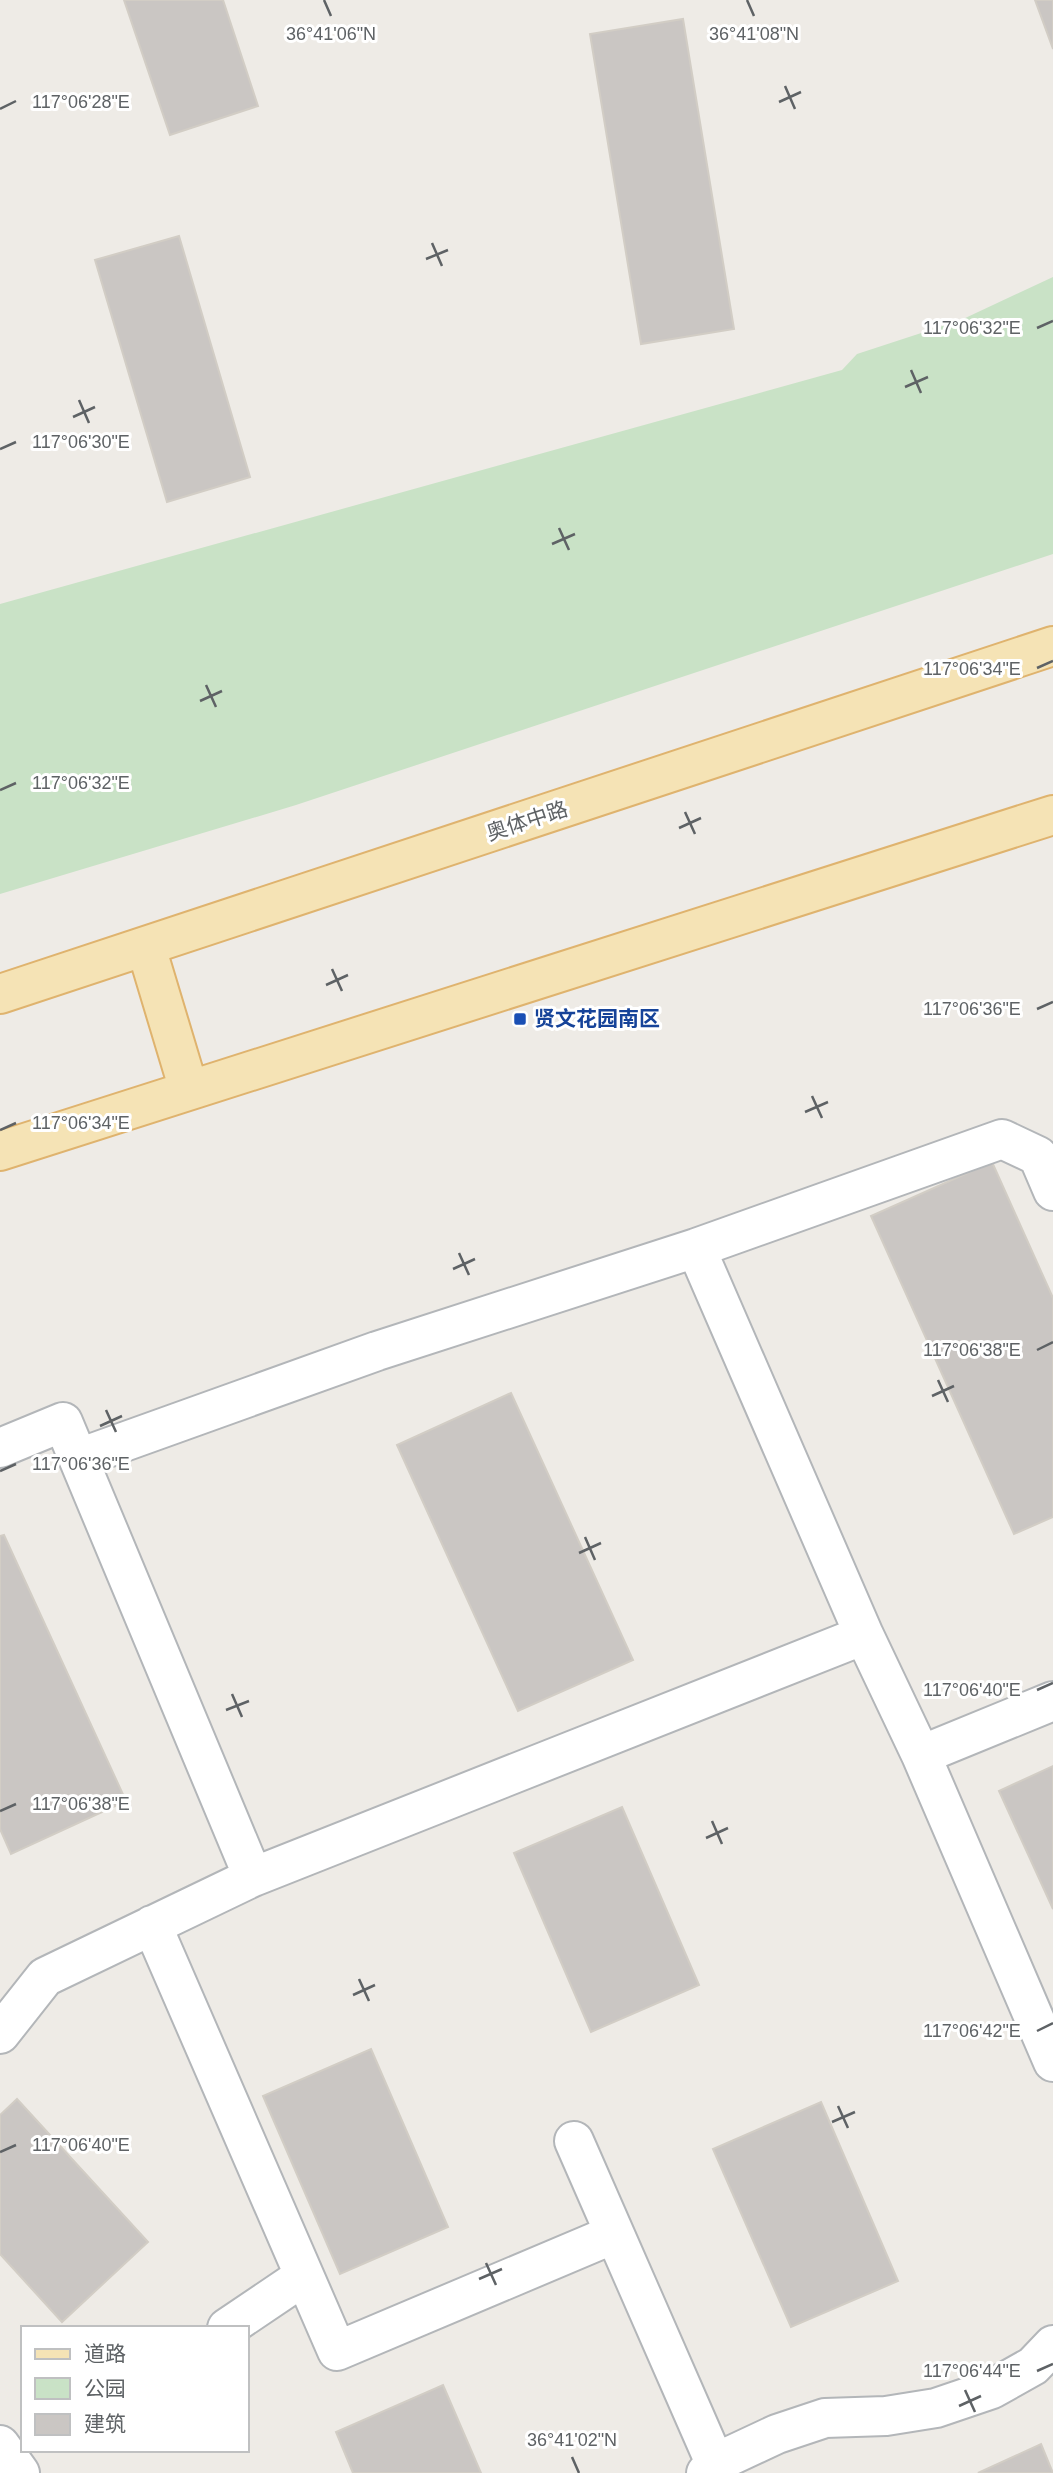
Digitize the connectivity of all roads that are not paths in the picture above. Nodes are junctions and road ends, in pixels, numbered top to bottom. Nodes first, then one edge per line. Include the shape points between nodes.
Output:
1 (1053, 646) edge
2 (1053, 815) edge
3 (146, 947) junction
4 (0, 994) edge
5 (189, 1090) junction
6 (0, 1152) edge
7 (1053, 1191) edge
8 (696, 1248) junction
9 (0, 1448) edge
10 (79, 1458) junction
11 (864, 1635) junction
12 (1053, 1701) edge
13 (921, 1755) junction
14 (253, 1877) junction
15 (152, 1925) junction
16 (0, 2034) edge
17 (1053, 2062) edge
18 (574, 2141) dead end
19 (614, 2234) junction
20 (304, 2276) junction
21 (230, 2326) edge
22 (1053, 2345) edge
23 (711, 2468) edge

1 - 3 main road, 奥体中路
2 - 5 main road
3 - 4 main road, 奥体中路
3 - 5 main road
5 - 6 main road
7 - 8 street via 1038,1156 1002,1139
8 - 10 street via 377,1351
8 - 11 street
9 - 10 street via 64,1422
10 - 14 street
11 - 13 street
11 - 14 street
12 - 13 street
13 - 17 street
14 - 15 street
15 - 16 street via 45,1977
15 - 20 street
18 - 19 street
19 - 20 street via 337,2351
19 - 23 street
20 - 21 street
22 - 23 street via 1033,2367 992,2389 936,2408 825,2418 777,2434

